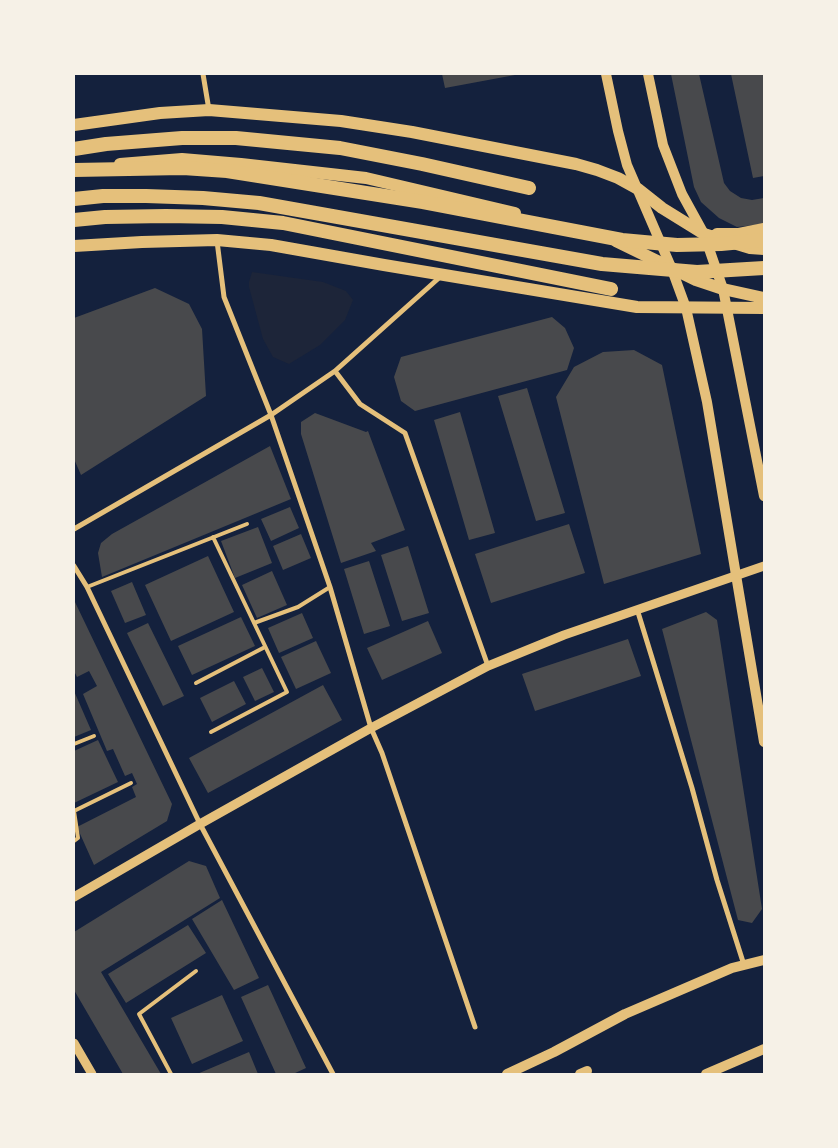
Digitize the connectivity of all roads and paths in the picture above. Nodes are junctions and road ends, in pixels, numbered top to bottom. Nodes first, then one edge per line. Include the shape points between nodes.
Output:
1 (203, 74) edge
2 (606, 74) edge
3 (648, 74) edge
4 (209, 110) junction
5 (74, 125) edge
6 (74, 149) edge
7 (74, 170) edge
8 (74, 174) edge
9 (529, 188) dead end
10 (638, 189) junction
11 (74, 199) edge
12 (74, 220) edge
13 (764, 229) edge
14 (704, 234) junction
15 (217, 240) junction
16 (764, 240) edge
17 (74, 246) edge
18 (764, 249) edge
19 (671, 266) junction
20 (764, 268) edge
21 (443, 274) junction
22 (611, 289) dead end
23 (723, 289) junction
24 (764, 298) edge
25 (686, 308) junction
26 (727, 308) junction
27 (764, 308) edge
28 (335, 371) junction
29 (271, 415) junction
30 (764, 496) edge
31 (247, 524) dead end
32 (74, 529) edge
33 (213, 538) junction
34 (74, 566) edge
35 (764, 566) edge
36 (737, 576) junction
37 (87, 587) junction
38 (330, 587) junction
39 (637, 609) junction
40 (254, 623) junction
41 (266, 647) junction
42 (488, 666) junction
43 (196, 683) dead end
44 (371, 728) junction
45 (210, 732) dead end
46 (94, 736) dead end
47 (764, 742) edge
48 (74, 744) edge
49 (131, 783) dead end
50 (74, 811) edge
51 (200, 824) junction
52 (74, 841) edge
53 (74, 898) edge
54 (764, 960) edge
55 (744, 965) junction
56 (196, 971) dead end
57 (475, 1027) dead end
58 (74, 1043) edge
59 (764, 1049) edge
60 (92, 1074) edge
61 (171, 1074) edge
62 (333, 1074) edge
63 (507, 1074) edge
64 (706, 1074) edge

1 - 4 street
2 - 10 main road via 622,148
3 - 14 main road via 663,144 682,194
4 - 5 main road
4 - 10 main road via 342,121 412,132 576,164 618,178
6 - 9 highway via 182,138 236,138 340,148
7 - 16 highway via 183,168 228,171 423,202 622,240 677,245
8 - 19 main road via 130,162 182,159 366,178 599,233
10 - 14 main road
10 - 19 main road
11 - 20 highway via 146,196 259,203 602,264 697,272
12 - 22 highway via 185,216 283,223
13 - 14 main road via 739,234
14 - 18 main road
14 - 23 main road
15 - 17 main road
15 - 21 main road via 271,245
15 - 29 street via 224,297
19 - 23 main road via 696,280
19 - 25 main road
21 - 25 main road via 637,307
21 - 28 street
23 - 24 main road
23 - 26 main road
25 - 26 main road
25 - 36 main road via 707,402
26 - 27 main road
26 - 30 main road
28 - 29 street
28 - 42 street via 360,404 405,433
29 - 32 street
29 - 38 street
31 - 33 lane
33 - 37 lane
33 - 40 lane
34 - 37 street
35 - 36 street
36 - 39 street
36 - 47 main road
37 - 51 street
38 - 40 lane via 298,606
38 - 44 street
39 - 42 street
39 - 55 street
40 - 41 lane
41 - 43 lane
41 - 45 lane via 287,692
42 - 44 street
44 - 51 street
44 - 57 street
46 - 48 lane
49 - 50 lane
50 - 52 lane via 78,838
51 - 53 street
51 - 62 street
54 - 55 main road
55 - 63 main road via 625,1014
56 - 61 lane via 139,1014
58 - 60 street
59 - 64 main road

